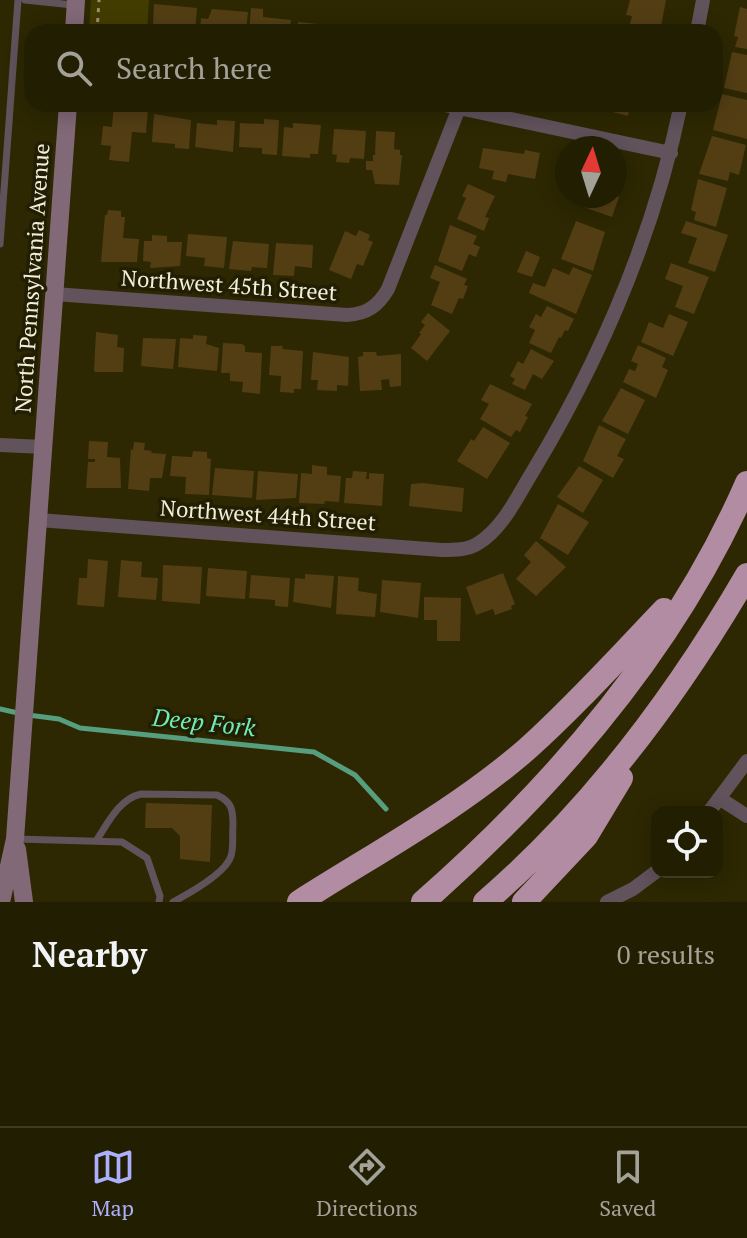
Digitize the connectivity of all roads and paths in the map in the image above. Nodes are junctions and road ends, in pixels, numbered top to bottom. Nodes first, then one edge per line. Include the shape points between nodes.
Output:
1 (18, 0) edge
2 (25, 0) edge
3 (99, 0) edge
4 (703, 0) edge
5 (76, 2) edge
6 (75, 24) edge
7 (98, 24) edge
8 (698, 24) edge
9 (67, 112) edge
10 (457, 112) edge
11 (478, 112) edge
12 (679, 112) edge
13 (671, 153) junction
14 (0, 244) edge
15 (54, 294) junction
16 (0, 445) edge
17 (44, 447) junction
18 (747, 483) edge
19 (38, 520) junction
20 (707, 565) junction
21 (747, 575) edge
22 (666, 704) junction
23 (747, 761) edge
24 (719, 798) junction
25 (713, 806) edge
26 (747, 816) edge
27 (7, 838) edge
28 (96, 841) junction
29 (651, 876) edge
30 (1, 902) edge
31 (24, 902) edge
32 (159, 902) edge
33 (173, 902) edge
34 (299, 902) edge
35 (423, 902) edge
36 (485, 902) edge
37 (524, 902) edge
38 (607, 902) edge

1 - 14 lane
2 - 5 lane
3 - 7 path
4 - 8 street
5 - 6 main road
9 - 15 main road, North Pennsylvania Avenue
10 - 15 street, Northwest 45th Street via 388,289 368,311 347,315
11 - 13 street
12 - 13 street
13 - 19 street, Northwest 44th Street via 639,249 590,367 503,519 477,544 442,550
15 - 17 main road, North Pennsylvania Avenue
16 - 17 street
17 - 19 main road, North Pennsylvania Avenue
18 - 20 highway
19 - 27 main road, North Pennsylvania Avenue via 19,780
20 - 34 highway via 526,749 423,826
20 - 35 highway via 612,705 570,755 515,817
21 - 22 highway
22 - 36 highway via 577,812
22 - 37 highway via 586,836
23 - 24 street
24 - 25 street
24 - 26 street
27 - 28 lane
27 - 30 main road, North Pennsylvania Avenue
27 - 31 main road, North Pennsylvania Avenue
28 - 32 lane via 122,842 147,858
28 - 33 lane via 130,797 226,799 233,809 228,864
29 - 38 street

